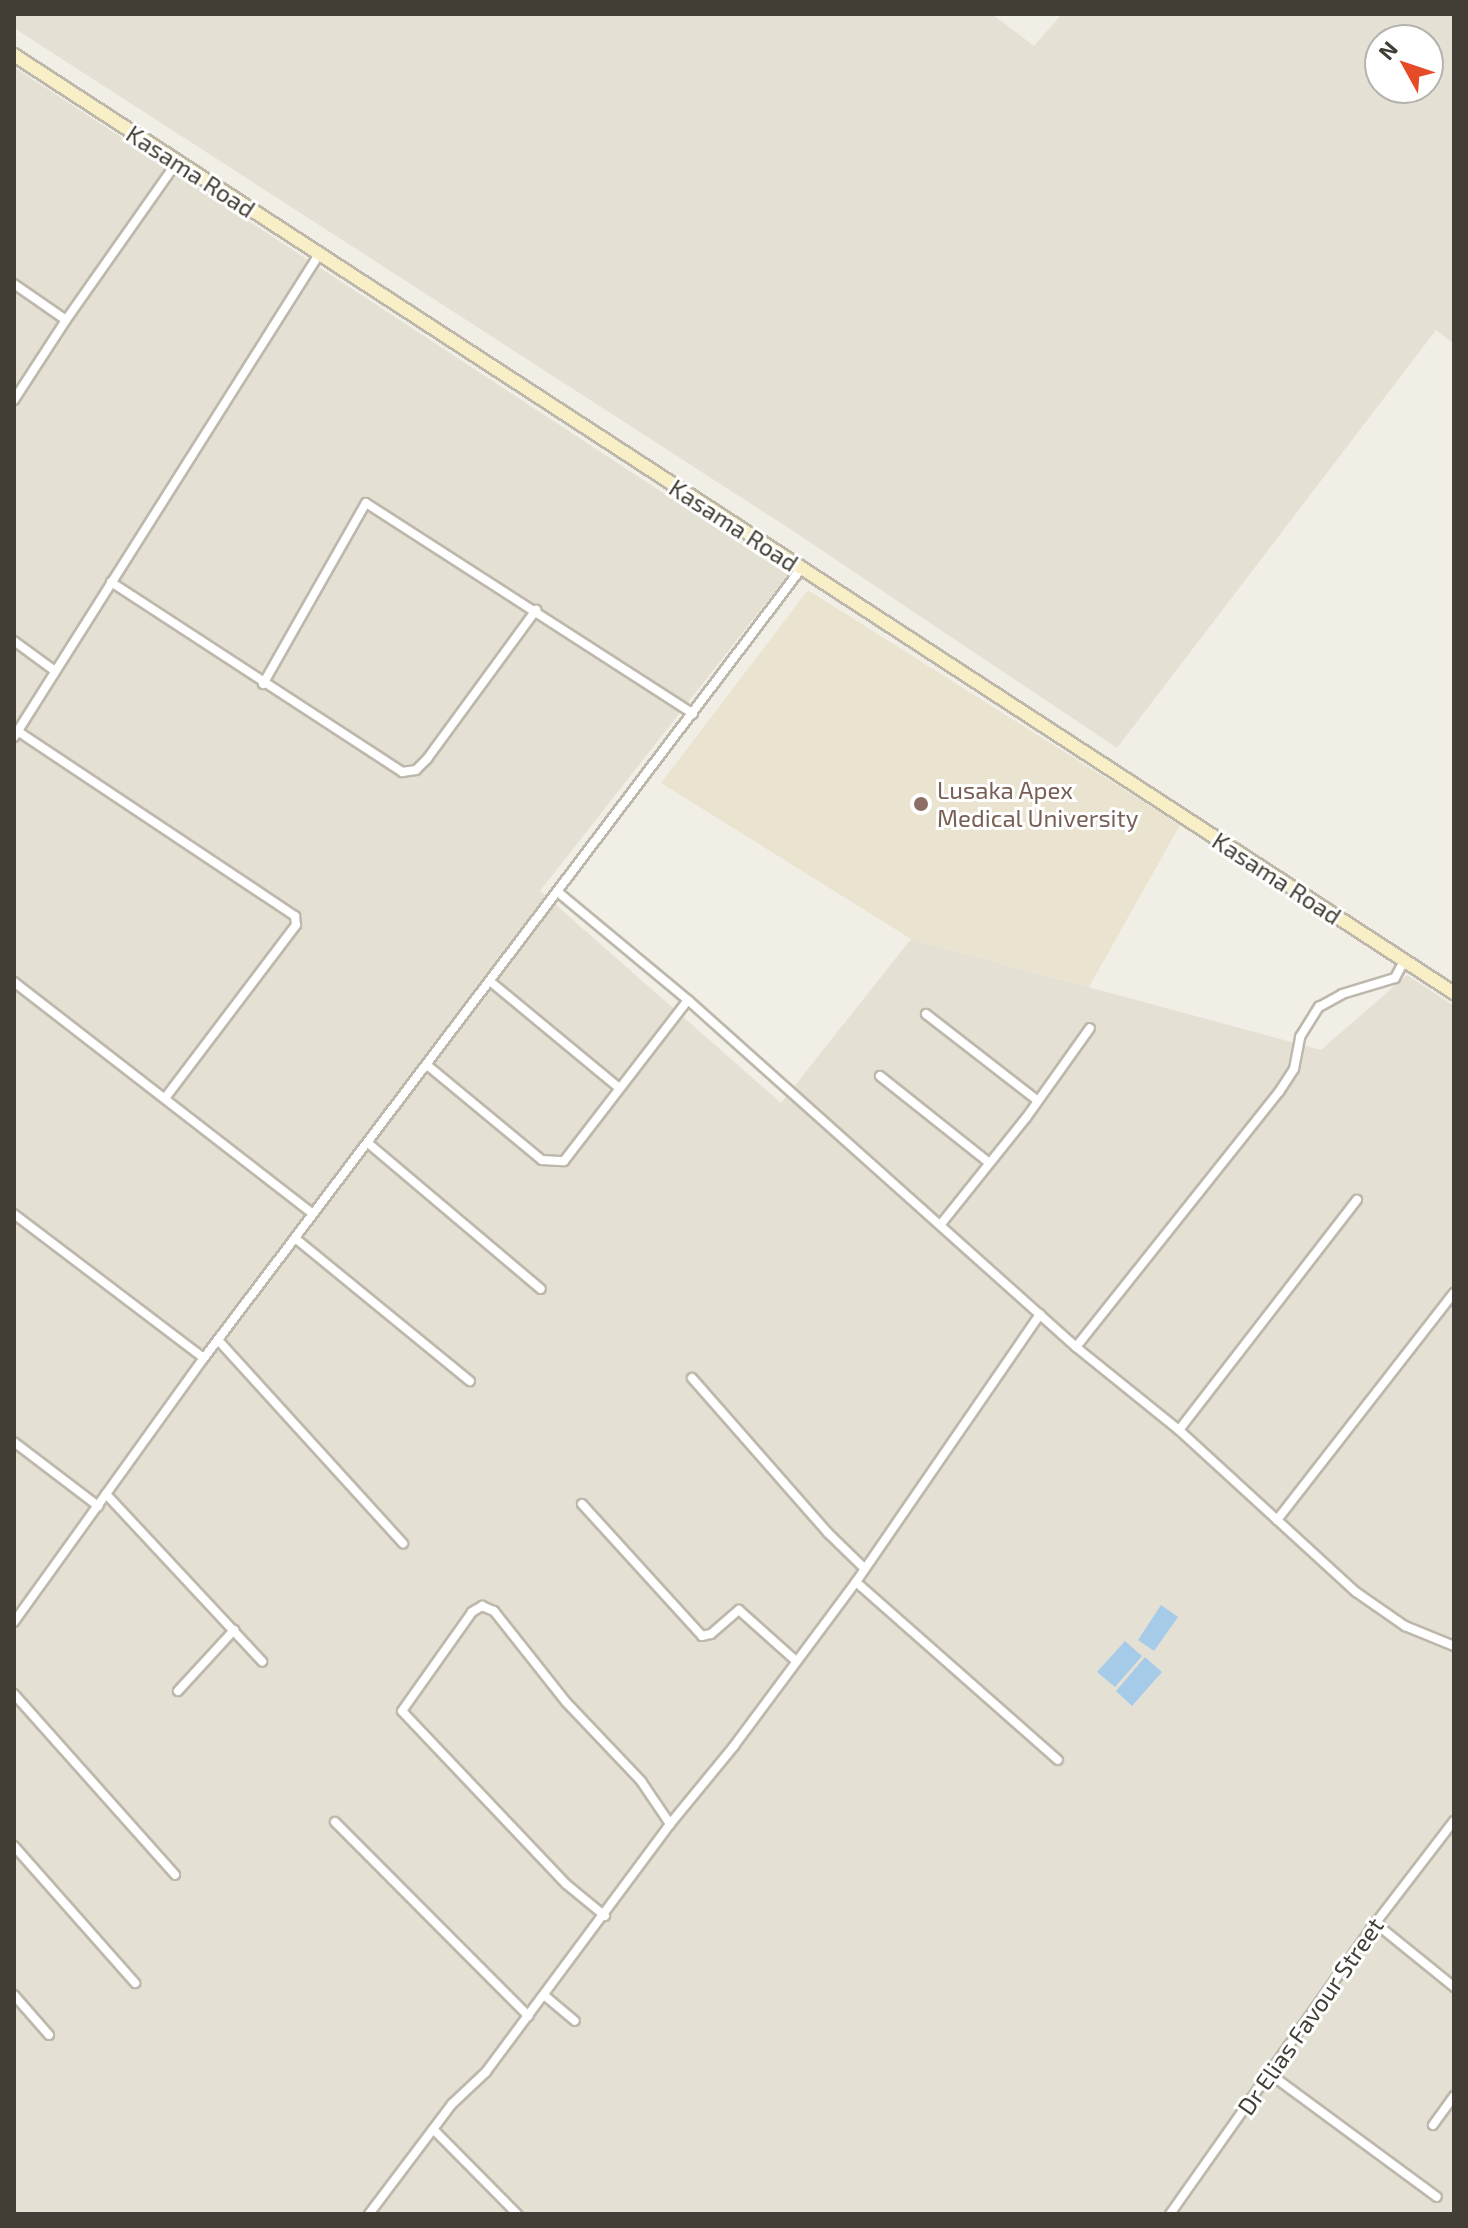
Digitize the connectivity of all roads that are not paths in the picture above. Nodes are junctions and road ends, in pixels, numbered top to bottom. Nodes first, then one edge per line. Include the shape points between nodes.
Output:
1 (14, 55) edge
2 (177, 162) junction
3 (318, 256) junction
4 (14, 284) edge
5 (66, 320) junction
6 (14, 400) edge
7 (801, 569) junction
8 (111, 582) junction
9 (536, 610) junction
10 (14, 641) edge
11 (55, 671) junction
12 (263, 684) junction
13 (693, 714) junction
14 (17, 734) edge
15 (559, 893) junction
16 (1404, 961) junction
17 (14, 982) edge
18 (491, 982) junction
19 (1454, 993) edge
20 (688, 1000) junction
21 (926, 1014) dead end
22 (1090, 1028) dead end
23 (427, 1065) junction
24 (880, 1076) dead end
25 (618, 1087) junction
26 (166, 1097) junction
27 (1037, 1100) junction
28 (368, 1143) junction
29 (988, 1162) junction
30 (1357, 1200) dead end
31 (14, 1214) edge
32 (313, 1214) junction
33 (941, 1224) junction
34 (295, 1238) junction
35 (541, 1289) dead end
36 (1454, 1293) edge
37 (1040, 1314) junction
38 (218, 1340) junction
39 (1076, 1347) junction
40 (204, 1358) junction
41 (692, 1378) dead end
42 (470, 1381) dead end
43 (1179, 1430) junction
44 (14, 1442) edge
45 (106, 1494) junction
46 (582, 1504) dead end
47 (98, 1506) junction
48 (1277, 1520) junction
49 (403, 1543) dead end
50 (864, 1568) junction
51 (856, 1582) junction
52 (14, 1622) edge
53 (234, 1630) junction
54 (1454, 1646) edge
55 (795, 1660) junction
56 (262, 1661) dead end
57 (178, 1691) dead end
58 (14, 1694) edge
59 (1058, 1760) dead end
60 (335, 1822) dead end
61 (670, 1824) junction
62 (1453, 1826) edge
63 (14, 1846) edge
64 (175, 1875) dead end
65 (605, 1916) junction
66 (1375, 1923) junction
67 (135, 1983) dead end
68 (1454, 1987) edge
69 (14, 1995) edge
70 (544, 1995) junction
71 (528, 2016) junction
72 (575, 2021) dead end
73 (49, 2035) dead end
74 (1270, 2074) junction
75 (1454, 2096) edge
76 (1433, 2125) dead end
77 (433, 2129) junction
78 (1437, 2197) dead end
79 (369, 2214) edge
80 (517, 2214) edge
81 (1170, 2214) edge

1 - 2 street, Kasama Road
2 - 3 street, Kasama Road
2 - 5 street
3 - 7 street, Kasama Road
3 - 8 street
4 - 5 street
5 - 6 street
7 - 13 street
7 - 16 street, Kasama Road
8 - 11 street
8 - 12 street
9 - 12 street via 416,770 402,772
9 - 12 street via 366,503
9 - 13 street
10 - 11 street
11 - 14 street
13 - 15 street
14 - 26 street via 295,916 296,925
15 - 18 street
15 - 20 street
16 - 19 street, Kasama Road
16 - 39 street via 1395,978 1319,1007 1300,1037 1294,1069 1279,1092
17 - 26 street
18 - 23 street
18 - 25 street
20 - 25 street
20 - 33 street
21 - 27 street
22 - 27 street
23 - 25 street via 542,1160 570,1157
23 - 28 street
24 - 29 street
26 - 32 street
27 - 29 street
28 - 32 street
28 - 35 street
29 - 33 street
30 - 43 street
31 - 40 street
32 - 34 street
33 - 37 street
34 - 38 street
34 - 42 street
36 - 48 street
37 - 39 street
37 - 50 street
38 - 40 street
38 - 49 street
39 - 43 street
40 - 45 street
41 - 50 street
43 - 48 street
44 - 47 street
45 - 47 street
45 - 53 street
46 - 55 street via 702,1636 739,1610
47 - 52 street
48 - 54 street via 1382,1612
50 - 51 street
51 - 55 street
51 - 59 street
53 - 56 street
53 - 57 street
55 - 61 street
58 - 64 street
60 - 71 street
61 - 65 street
61 - 65 street via 641,1781 567,1703 494,1611 482,1606 472,1612 402,1711 566,1884
62 - 66 street, Dr Elias Favour Street
63 - 67 street
65 - 70 street
66 - 68 street
66 - 74 street, Dr Elias Favour Street
69 - 73 street
70 - 71 street
70 - 72 street
71 - 77 street
74 - 78 street
74 - 81 street, Dr Elias Favour Street
75 - 76 street
77 - 79 street
77 - 80 street

